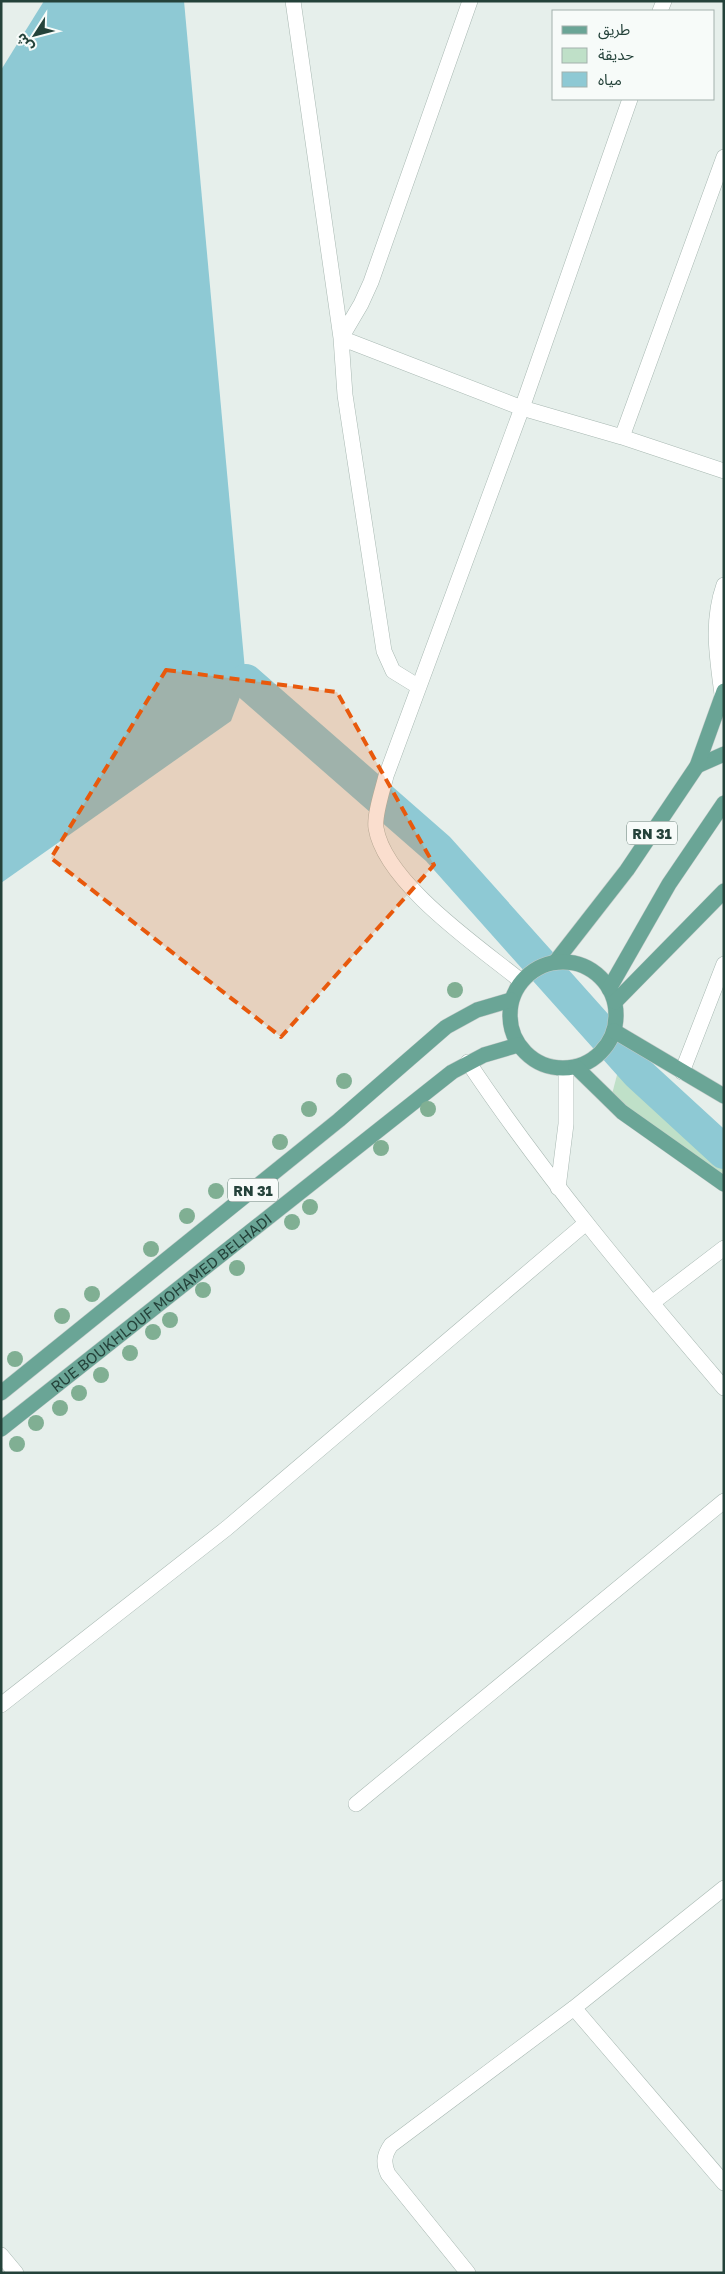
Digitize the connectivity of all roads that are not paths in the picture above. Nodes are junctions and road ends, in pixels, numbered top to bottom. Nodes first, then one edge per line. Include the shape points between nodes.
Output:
1 (293, 1) edge
2 (470, 1) edge
3 (630, 100) edge
4 (724, 157) edge
5 (341, 338) junction
6 (522, 408) junction
7 (622, 437) junction
8 (724, 472) edge
9 (724, 585) edge
10 (419, 687) junction
11 (723, 693) edge
12 (724, 754) edge
13 (697, 766) junction
14 (724, 803) edge
15 (724, 891) edge
16 (556, 962) junction
17 (724, 964) edge
18 (520, 981) junction
19 (612, 996) junction
20 (511, 1000) junction
21 (614, 1031) junction
22 (518, 1045) junction
23 (468, 1062) junction
24 (571, 1068) junction
25 (682, 1072) junction
26 (724, 1096) edge
27 (724, 1184) edge
28 (558, 1188) junction
29 (586, 1223) junction
30 (724, 1248) edge
31 (652, 1303) junction
32 (724, 1388) edge
33 (1, 1393) edge
34 (1, 1429) edge
35 (724, 1501) edge
36 (1, 1705) edge
37 (356, 1804) dead end
38 (724, 1888) edge
39 (574, 2008) junction
40 (724, 2183) edge
41 (1, 2255) edge
42 (16, 2273) edge
43 (468, 2273) edge

1 - 5 street
2 - 5 street via 371,282
3 - 6 street
4 - 7 street
5 - 6 street
5 - 10 street via 345,395 384,651 393,671
6 - 7 street
6 - 10 street
7 - 8 street
9 - 11 street via 715,634
10 - 18 street via 386,776 375,826 380,845 401,876 435,912
11 - 13 main road, RN 31
12 - 13 main road
13 - 16 main road, RN 31 via 627,870
14 - 19 main road, RN 31 via 669,884
15 - 19 main road
16 - 18 main road via 537,968
16 - 19 main road via 577,963 596,973
17 - 25 street
18 - 20 main road
19 - 21 main road via 616,1017
20 - 22 main road via 510,1023
20 - 33 main road, RUE BOUKHLOUF MOHAMED BELHADI / RN 31 via 477,1010 446,1028 324,1132
21 - 24 main road via 606,1047 592,1060
21 - 25 main road
22 - 23 main road, RUE BOUKHLOUF MOHAMED BELHADI / RN 31
22 - 24 main road via 531,1058 547,1066
23 - 28 street
23 - 34 main road, RUE BOUKHLOUF MOHAMED BELHADI / RN 31
24 - 27 main road via 622,1112
24 - 28 street
25 - 26 main road
28 - 29 street
29 - 31 street
29 - 36 street via 227,1528
30 - 31 street
31 - 32 street
35 - 37 street
38 - 39 street
39 - 40 street
39 - 43 street via 387,2150 384,2165 388,2174
41 - 42 street

